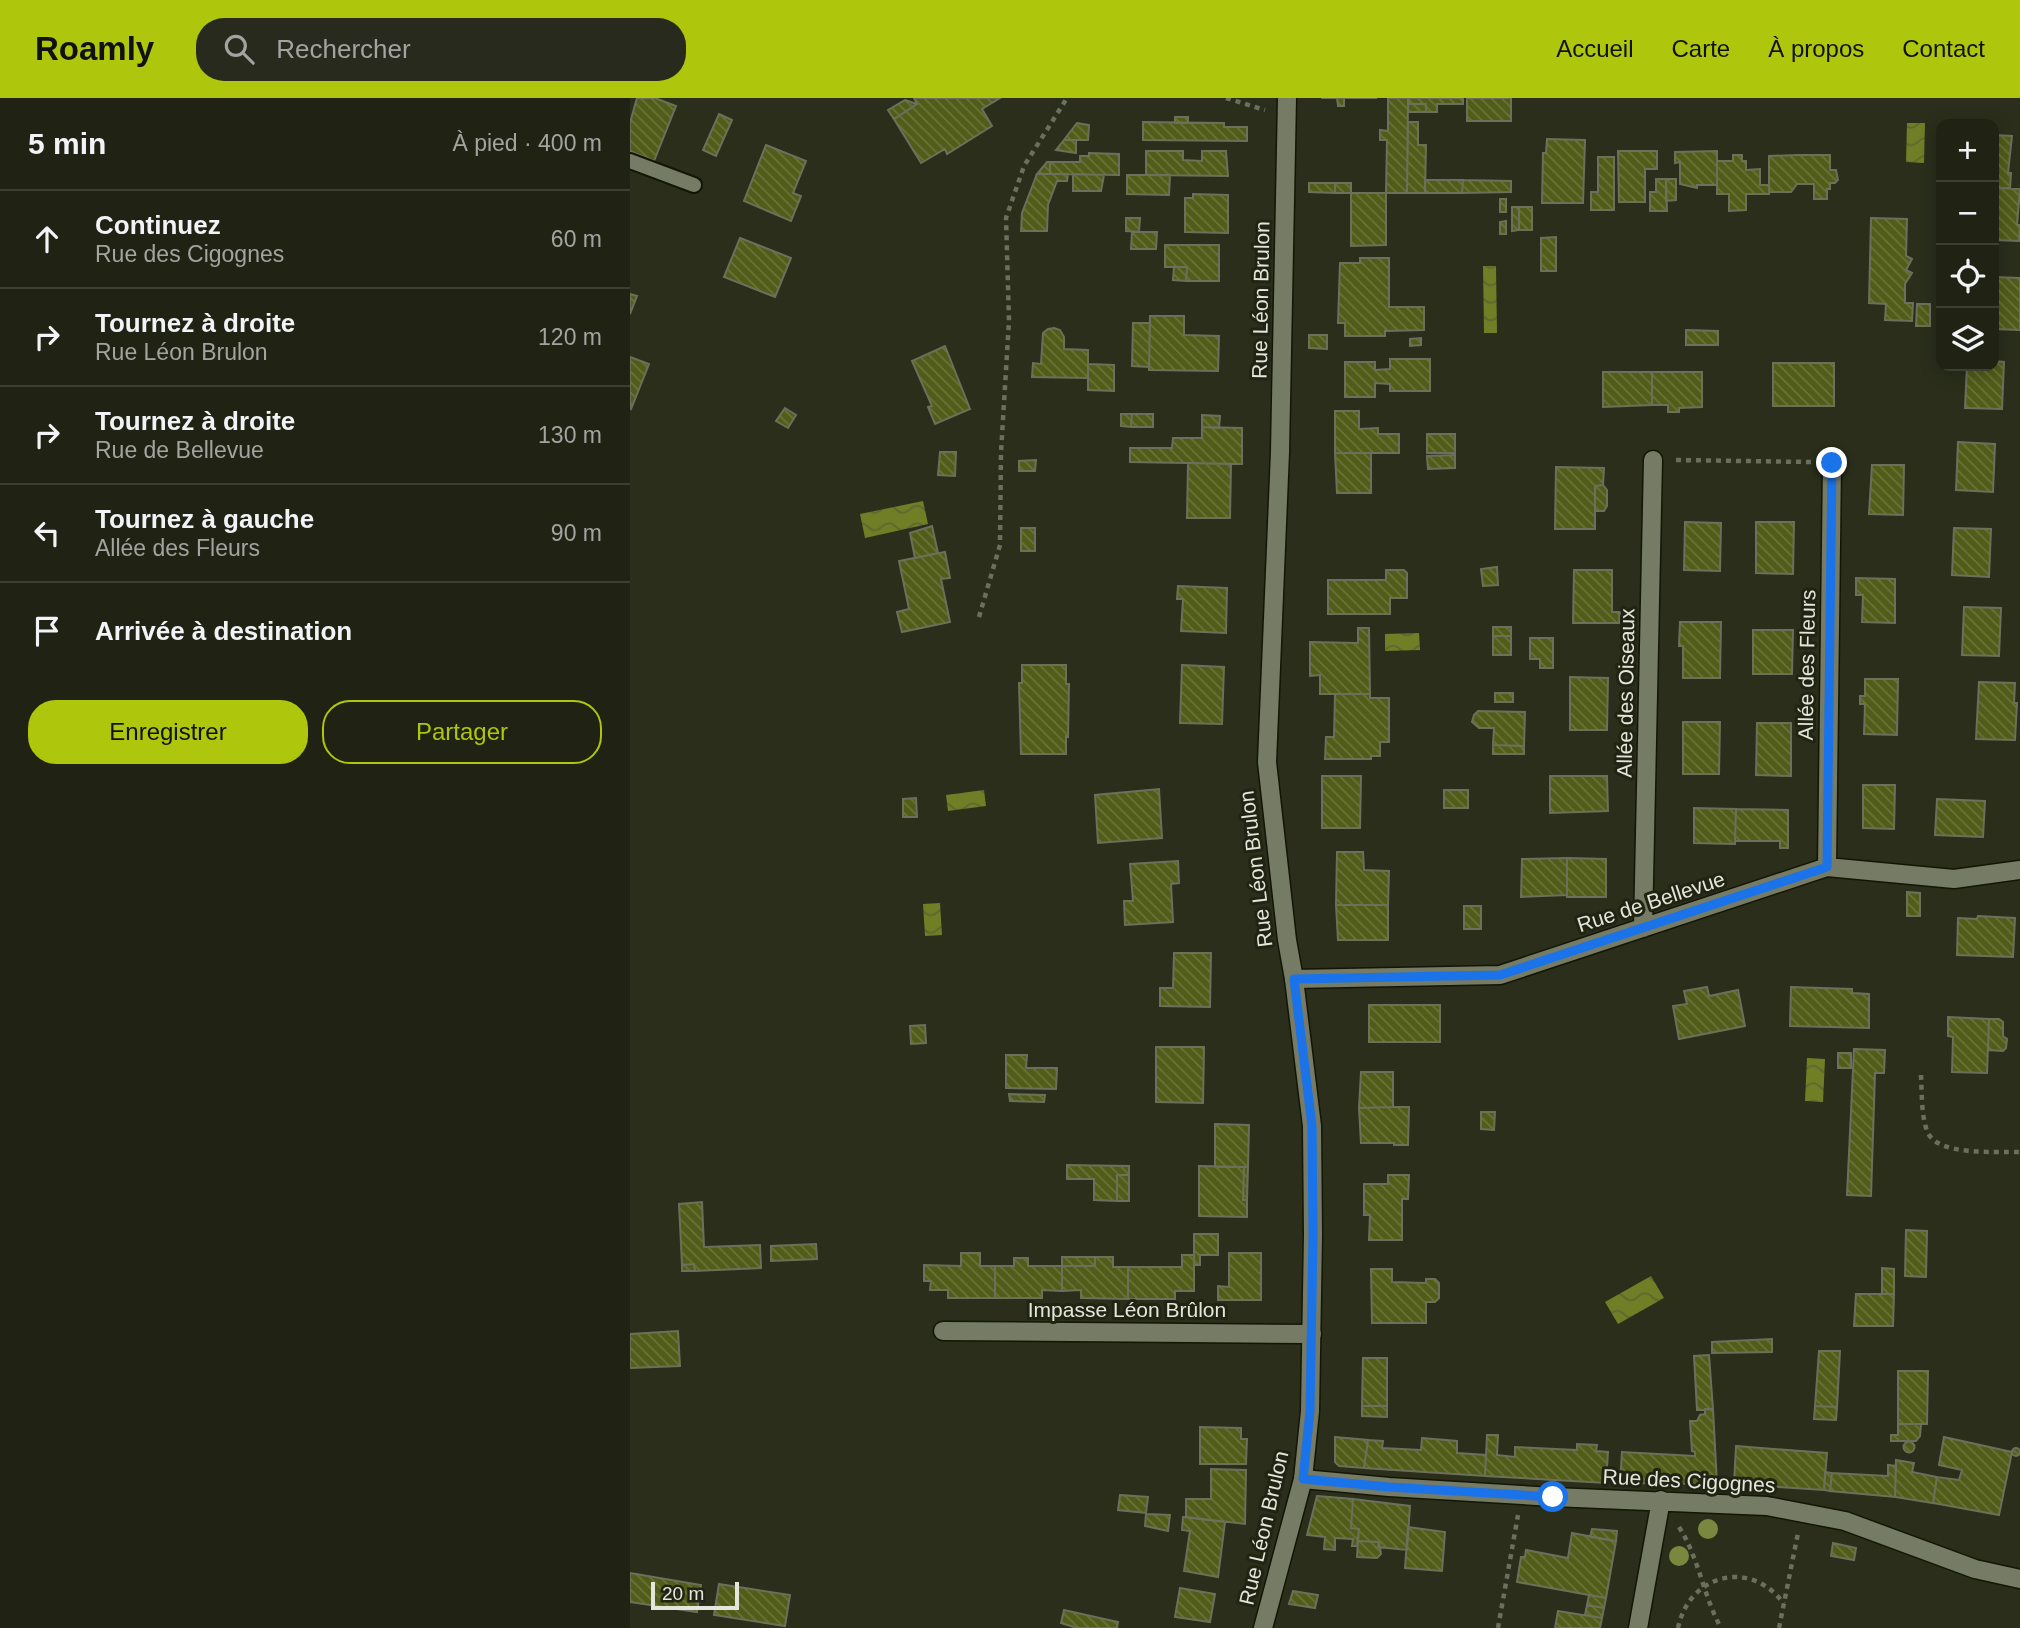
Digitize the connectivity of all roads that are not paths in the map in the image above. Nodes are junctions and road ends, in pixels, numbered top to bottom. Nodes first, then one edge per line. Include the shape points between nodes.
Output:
1 (1287, 98) edge
2 (630, 161) edge
3 (694, 184) dead end
4 (1653, 460) road end
5 (1832, 463) road end
6 (1827, 867) junction
7 (2020, 870) edge
8 (1643, 928) junction
9 (1294, 979) junction
10 (943, 1331) dead end
11 (1312, 1334) junction
12 (1303, 1479) junction
13 (1661, 1500) junction
14 (2020, 1579) edge
15 (1263, 1628) edge
16 (1639, 1628) edge

1 - 9 street, Rue Léon Brulon via 1280,452 1267,762
2 - 3 lane
4 - 8 street, Allée des Oiseaux
5 - 6 street, Allée des Fleurs
6 - 7 street, Rue de Bellevue via 1954,878
6 - 8 street, Rue de Bellevue
8 - 9 street, Rue de Bellevue via 1500,975
9 - 11 street, Rue Léon Brulon via 1312,1126
10 - 11 street, Impasse Léon Brûlon
11 - 12 street, Rue Léon Brulon
12 - 13 street, Rue des Cigognes
12 - 15 street, Rue Léon Brulon
13 - 14 street, Rue des Cigognes via 1802,1511 1861,1526 1975,1569
13 - 16 street

